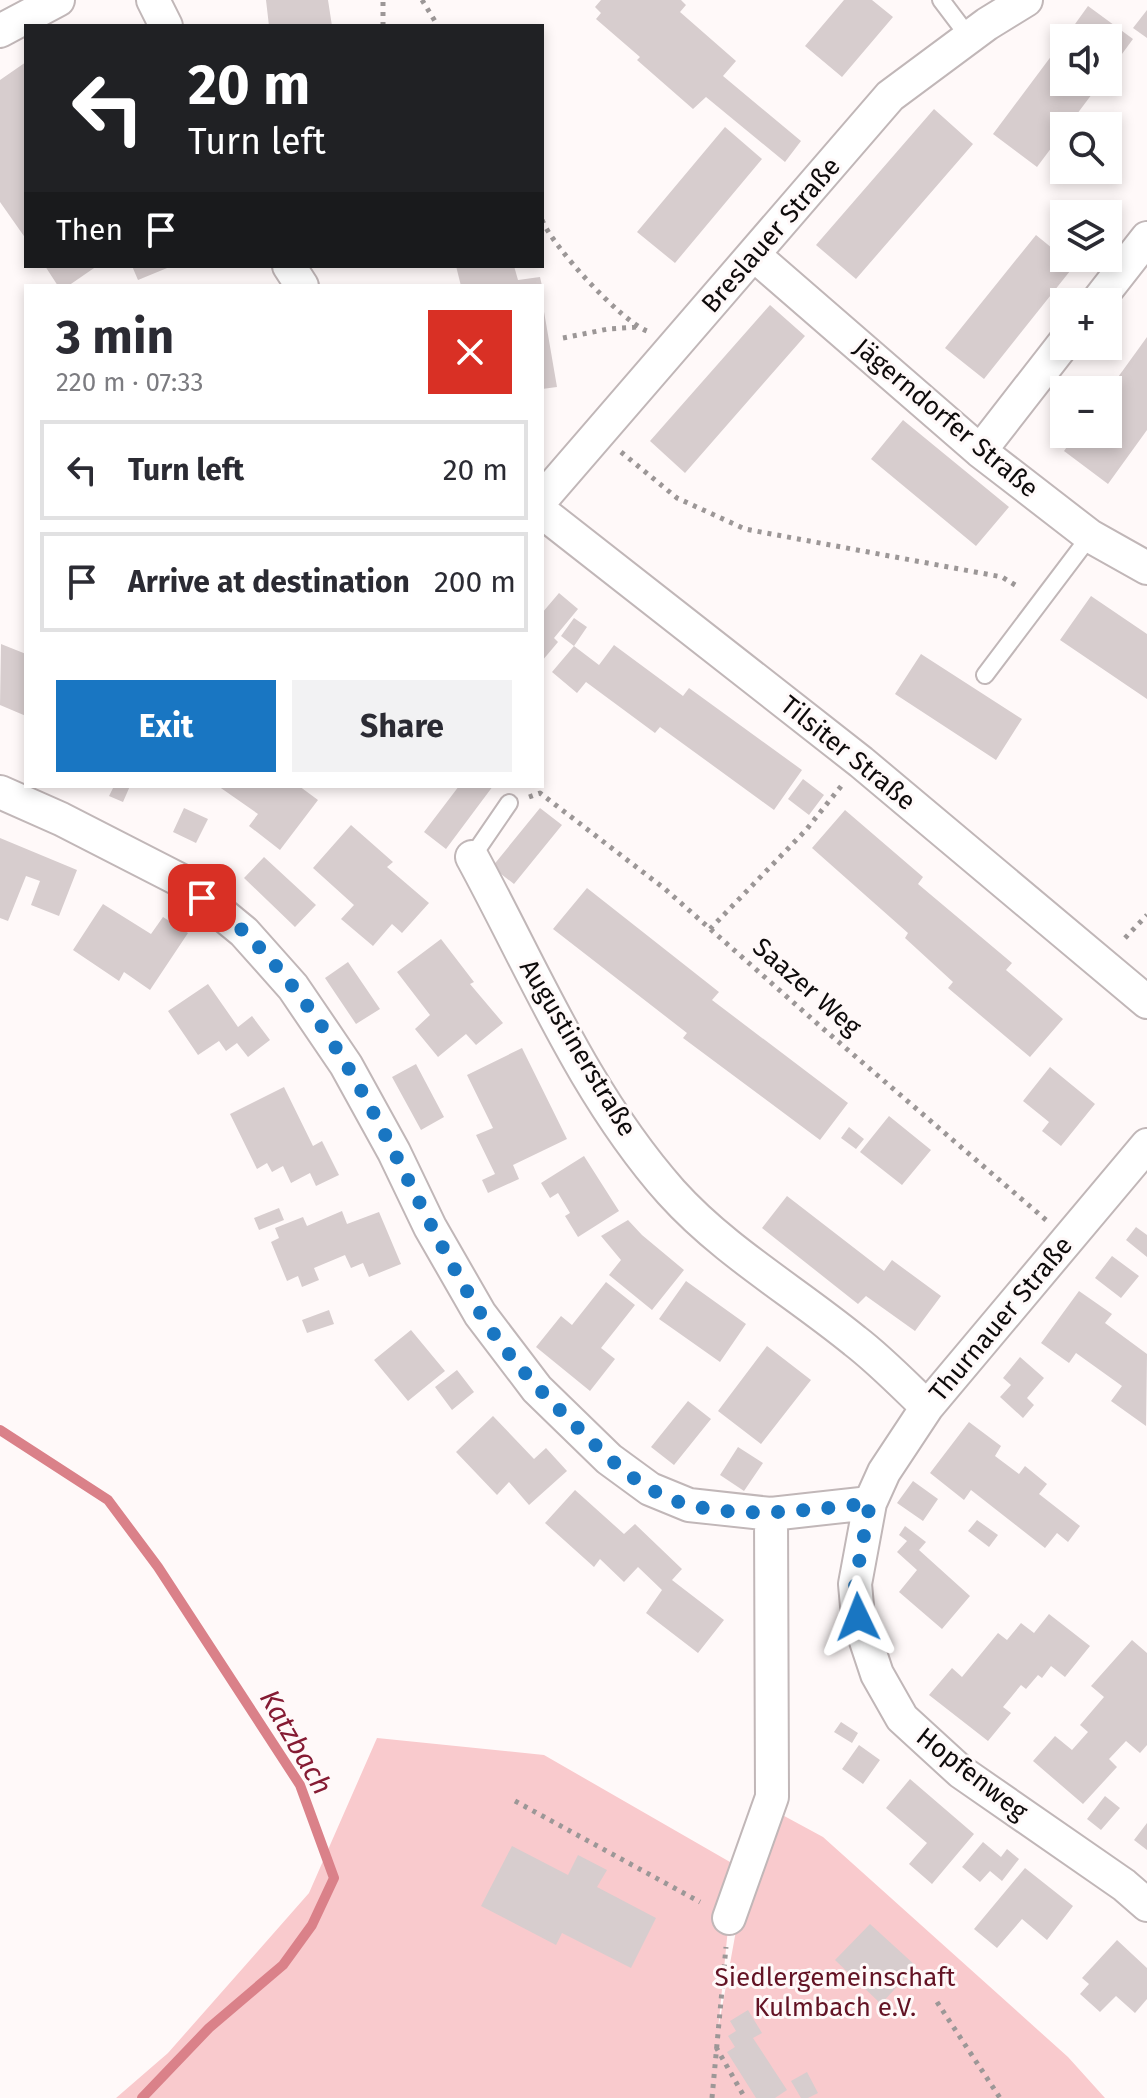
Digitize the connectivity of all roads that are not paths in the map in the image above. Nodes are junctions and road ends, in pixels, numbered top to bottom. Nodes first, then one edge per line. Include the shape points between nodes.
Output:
1 (58, 0) edge
2 (153, 0) edge
3 (941, 0) edge
4 (1026, 0) edge
5 (165, 24) edge
6 (0, 31) edge
7 (969, 37) junction
8 (1147, 238) edge
9 (754, 255) junction
10 (1108, 288) edge
11 (1051, 360) edge
12 (980, 451) junction
13 (544, 497) edge
14 (544, 514) edge
15 (1090, 536) junction
16 (1147, 568) edge
17 (985, 675) dead end
18 (0, 792) edge
19 (509, 803) road end
20 (472, 857) joint
21 (1147, 1002) edge
22 (1147, 1145) edge
23 (927, 1407) junction
24 (870, 1503) junction
25 (771, 1514) junction
26 (1147, 1905) edge
27 (729, 1918) road end

1 - 6 street
2 - 5 street
3 - 7 lane
4 - 7 street, Breslauer Straße
7 - 9 street, Breslauer Straße via 890,96
8 - 10 street
9 - 12 street, Jägerndorfer Straße
9 - 13 street, Breslauer Straße
11 - 12 street
12 - 15 street, Jägerndorfer Straße
14 - 21 street, Tilsiter Straße via 861,762
15 - 16 street, Jägerndorfer Straße
15 - 17 lane
18 - 25 street via 182,881 244,932 293,987 346,1065 480,1314 537,1389 609,1459 650,1489 689,1505
19 - 20 lane
20 - 23 street, Augustinerstraße via 546,1004 612,1116 671,1192 729,1247 857,1342
22 - 23 street, Thurnauer Straße
23 - 24 street, Thurnauer Straße
24 - 25 street
24 - 26 street, Hopfenweg via 855,1584 858,1617 877,1674 902,1718 961,1772
25 - 27 street via 772,1797

